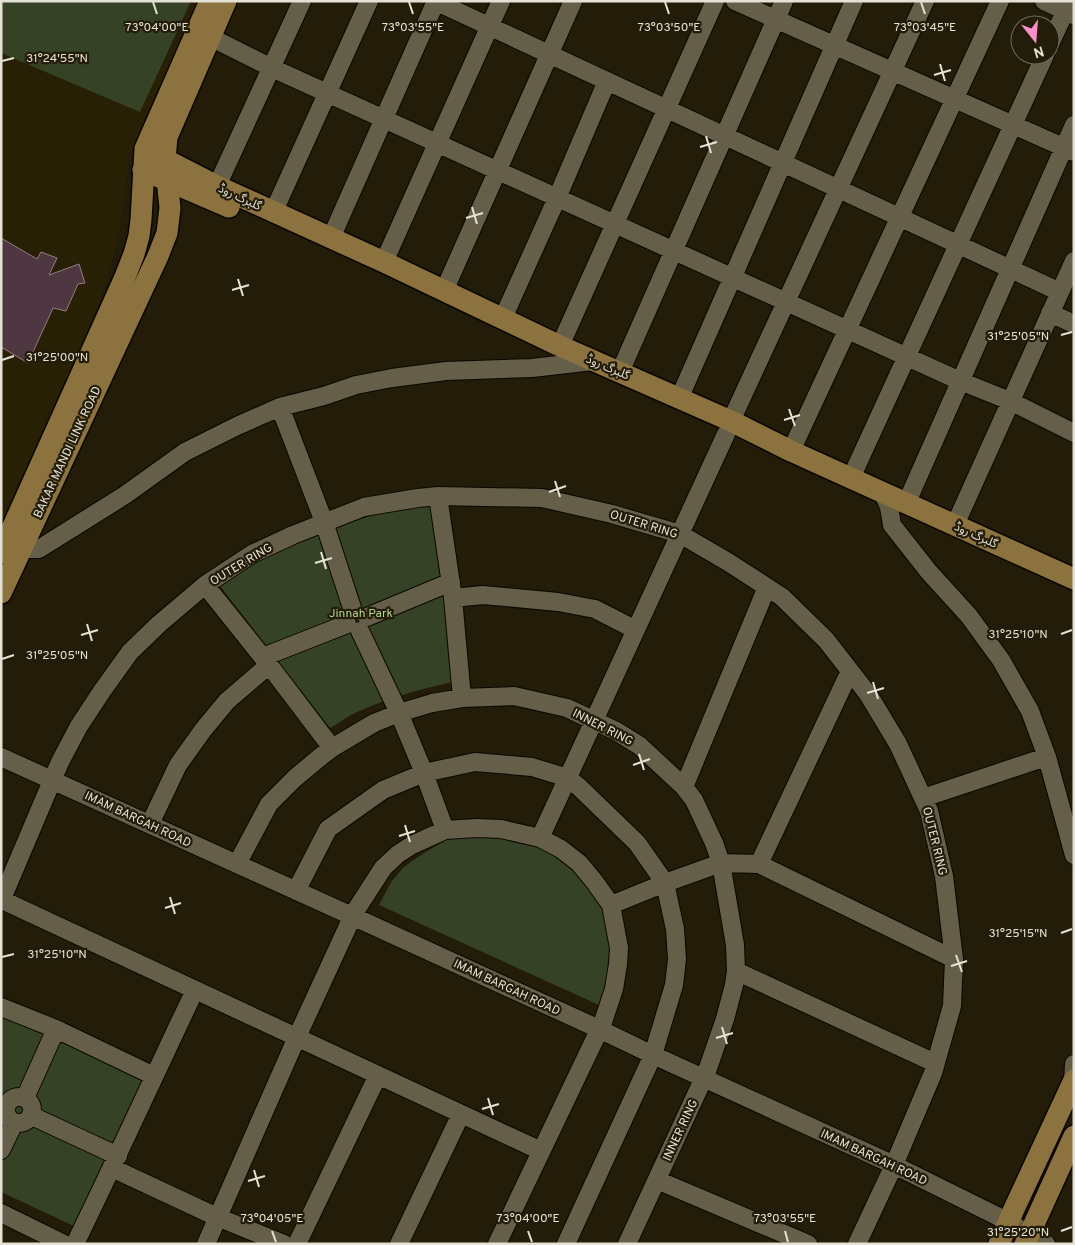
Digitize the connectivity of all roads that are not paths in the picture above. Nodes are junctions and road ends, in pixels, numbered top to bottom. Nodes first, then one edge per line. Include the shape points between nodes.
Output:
1 (210, 1) edge
2 (226, 1) edge
3 (302, 1) edge
4 (369, 1) edge
5 (436, 1) edge
6 (501, 1) edge
7 (574, 1) edge
8 (715, 1) edge
9 (735, 1) edge
10 (784, 1) edge
11 (854, 1) edge
12 (925, 1) edge
13 (1000, 1) edge
14 (1044, 1) edge
15 (1070, 9) edge
16 (776, 20) junction
17 (490, 26) junction
18 (1060, 26) edge
19 (210, 37) junction
20 (835, 46) junction
21 (550, 54) junction
22 (1040, 65) edge
23 (272, 68) junction
24 (893, 71) junction
25 (606, 81) junction
26 (327, 93) junction
27 (954, 99) junction
28 (667, 109) junction
29 (384, 119) junction
30 (1013, 124) junction
31 (1074, 125) edge
32 (724, 136) junction
33 (437, 144) junction
34 (1069, 149) edge
35 (144, 159) junction
36 (783, 163) junction
37 (166, 170) junction
38 (498, 171) junction
39 (217, 186) junction
40 (839, 189) junction
41 (557, 198) junction
42 (273, 213) junction
43 (900, 217) junction
44 (616, 224) junction
45 (331, 238) junction
46 (958, 244) junction
47 (674, 251) junction
48 (1074, 261) edge
49 (384, 262) junction
50 (1010, 269) junction
51 (733, 278) junction
52 (444, 291) junction
53 (1060, 292) junction
54 (787, 302) junction
55 (1050, 313) junction
56 (503, 318) junction
57 (1074, 324) edge
58 (847, 330) junction
59 (560, 346) junction
60 (906, 357) junction
61 (583, 362) junction
62 (620, 372) junction
63 (960, 381) junction
64 (680, 399) junction
65 (1010, 401) junction
66 (280, 407) junction
67 (729, 428) junction
68 (1074, 433) edge
69 (791, 451) junction
70 (851, 478) junction
71 (438, 496) junction
72 (893, 501) junction
73 (324, 522) junction
74 (955, 525) junction
75 (680, 534) junction
76 (11, 551) edge
77 (1074, 579) edge
78 (206, 585) junction
79 (766, 587) junction
80 (452, 590) junction
81 (1074, 590) edge
82 (1, 593) edge
83 (357, 621) junction
84 (636, 630) junction
85 (266, 661) junction
86 (850, 671) junction
87 (462, 698) junction
88 (399, 713) junction
89 (594, 721) junction
90 (332, 748) junction
91 (1, 757) edge
92 (1046, 757) junction
93 (424, 773) junction
94 (568, 778) junction
95 (53, 779) junction
96 (684, 787) junction
97 (923, 798) junction
98 (150, 824) junction
99 (445, 830) junction
100 (540, 838) junction
101 (1074, 855) edge
102 (721, 863) junction
103 (237, 864) junction
104 (759, 864) junction
105 (665, 883) junction
106 (296, 891) junction
107 (1, 900) edge
108 (611, 905) junction
109 (352, 916) junction
110 (954, 959) junction
111 (736, 971) junction
112 (195, 990) junction
113 (1, 1007) edge
114 (56, 1029) junction
115 (599, 1029) junction
116 (297, 1037) junction
117 (653, 1055) junction
118 (936, 1063) junction
119 (378, 1075) junction
120 (154, 1076) junction
121 (1073, 1076) edge
122 (703, 1079) junction
123 (25, 1098) junction
124 (4, 1104) edge
125 (461, 1114) junction
126 (32, 1116) junction
127 (14, 1123) junction
128 (1074, 1136) edge
129 (1, 1150) edge
130 (541, 1151) junction
131 (115, 1162) junction
132 (894, 1165) junction
133 (657, 1180) junction
134 (1, 1213) edge
135 (217, 1217) junction
136 (1009, 1222) junction
137 (1033, 1241) edge
138 (64, 1244) edge
139 (75, 1244) edge
140 (206, 1244) edge
141 (284, 1244) edge
142 (297, 1244) edge
143 (399, 1244) edge
144 (497, 1244) edge
145 (566, 1244) edge
146 (627, 1244) edge
147 (808, 1244) edge
148 (858, 1244) edge
149 (999, 1244) edge

1 - 35 main road, BAKAR MANDI LINK ROAD
2 - 19 main road, BAKAR MANDI LINK ROAD
3 - 23 street
4 - 26 street
5 - 17 street
5 - 29 street
6 - 17 street
7 - 21 street
8 - 28 street
9 - 16 street
10 - 16 street
11 - 20 street
12 - 24 street
13 - 27 street
14 - 15 street
15 - 18 street
16 - 20 street
16 - 32 street
17 - 21 street
17 - 33 street
19 - 23 street
19 - 37 main road, BAKAR MANDI LINK ROAD via 167,137
20 - 24 street
20 - 36 street
21 - 25 street
21 - 38 street
22 - 30 street
23 - 26 street
23 - 39 street
24 - 27 street
24 - 40 street
25 - 28 street
25 - 41 street
26 - 29 street
26 - 42 street
27 - 30 street
27 - 43 street
28 - 32 street
28 - 44 street
29 - 33 street
29 - 45 street
30 - 34 street
30 - 46 street
31 - 34 street
32 - 36 street
32 - 47 street
33 - 38 street
33 - 49 street
34 - 50 street
35 - 37 main road, گلبرگ روڈ
35 - 76 main road, BAKAR MANDI LINK ROAD via 139,236 126,277
36 - 40 street
36 - 51 street
37 - 39 main road, گلبرگ روڈ
37 - 61 main road, گلبرگ روڈ via 387,277
37 - 76 main road, BAKAR MANDI LINK ROAD via 170,208 167,233 158,256
38 - 41 street
38 - 52 street
39 - 42 main road, گلبرگ روڈ
40 - 43 street
40 - 54 street
41 - 44 street
41 - 56 street
42 - 45 main road, گلبرگ روڈ
43 - 46 street
43 - 58 street
44 - 47 street
44 - 59 street
45 - 49 main road, گلبرگ روڈ
46 - 50 street
46 - 60 street
47 - 51 street
47 - 62 street
48 - 53 street
49 - 52 main road, گلبرگ روڈ
50 - 53 street
50 - 63 street
51 - 54 street
51 - 64 street
52 - 56 main road, گلبرگ روڈ
53 - 55 street
54 - 58 street
54 - 67 street
55 - 57 street
55 - 65 street
56 - 59 main road, گلبرگ روڈ
58 - 60 street
58 - 69 street
59 - 61 main road, گلبرگ روڈ
60 - 63 street
60 - 70 street
61 - 62 main road, گلبرگ روڈ
61 - 66 street via 392,378
61 - 67 main road, گلبرگ روڈ via 646,400
62 - 64 main road, گلبرگ روڈ
63 - 65 street
63 - 72 street
64 - 67 main road, گلبرگ روڈ
65 - 68 street
65 - 74 street
66 - 73 street
66 - 76 street via 185,452 125,495 39,549
67 - 69 main road, گلبرگ روڈ
67 - 72 main road, گلبرگ روڈ
67 - 75 street
69 - 70 main road, گلبرگ روڈ
70 - 72 main road, گلبرگ روڈ
71 - 73 street, OUTER RING via 364,507
71 - 75 street, OUTER RING via 542,498
71 - 80 street
72 - 74 main road, گلبرگ روڈ
72 - 81 main road, گلبرگ روڈ
72 - 92 street via 892,525 969,616 1001,660 1030,711
73 - 78 street, OUTER RING via 252,554
73 - 83 street
74 - 77 main road, گلبرگ روڈ
75 - 79 street, OUTER RING
75 - 84 street
76 - 82 main road, BAKAR MANDI LINK ROAD
78 - 85 street
78 - 95 street, OUTER RING via 130,652 79,726
79 - 86 street, OUTER RING via 782,597 826,640
79 - 96 street
80 - 83 street
80 - 84 street via 595,609
80 - 87 street
83 - 85 street
83 - 88 street
84 - 89 street
85 - 90 street
85 - 98 street via 227,701 178,765
86 - 97 street, OUTER RING via 898,744
86 - 104 street
87 - 88 street, INNER RING via 432,702
87 - 89 street, INNER RING via 514,696 567,708
88 - 90 street, INNER RING via 374,723
88 - 93 street
89 - 94 street
89 - 96 street, INNER RING via 640,746
90 - 103 street, INNER RING via 269,804
91 - 95 street, IMAM BARGAH ROAD
92 - 97 street
92 - 101 street
93 - 94 street via 475,762 532,767
93 - 99 street
93 - 106 street via 383,790 328,829
94 - 100 street
94 - 105 street via 637,843
95 - 98 street, IMAM BARGAH ROAD
95 - 107 street, OUTER RING
96 - 102 street, INNER RING via 694,800
97 - 110 street, OUTER RING via 930,812 944,876
98 - 103 street, IMAM BARGAH ROAD
99 - 100 street via 501,828
99 - 109 street via 398,854 383,868
100 - 108 street via 579,863
102 - 104 street
102 - 105 street
102 - 111 street, INNER RING via 735,945
103 - 106 street, IMAM BARGAH ROAD
104 - 110 street
105 - 108 street
105 - 117 street via 675,929 677,959 674,985
106 - 109 street, IMAM BARGAH ROAD
107 - 112 street
108 - 115 street via 619,948 618,964 614,989
109 - 115 street, IMAM BARGAH ROAD
109 - 116 street
110 - 118 street, OUTER RING via 952,1006
111 - 118 street
111 - 122 street, INNER RING via 725,1019
112 - 116 street
112 - 120 street
113 - 114 street
114 - 120 street
114 - 123 street
115 - 117 street, IMAM BARGAH ROAD
115 - 130 street
116 - 119 street
116 - 135 street
117 - 122 street, IMAM BARGAH ROAD
117 - 145 street
118 - 132 street, OUTER RING
119 - 125 street
119 - 142 street
120 - 131 street
121 - 136 main road
122 - 132 street, IMAM BARGAH ROAD
122 - 133 street, INNER RING
123 - 124 street via 15,1098
123 - 126 street via 32,1106
124 - 127 street
125 - 130 street
125 - 143 street
126 - 127 street via 24,1123
126 - 131 street
127 - 129 street
128 - 137 main road
130 - 144 street
131 - 135 street
131 - 139 street
132 - 136 street, IMAM BARGAH ROAD
132 - 148 street, OUTER RING
133 - 146 street, INNER RING
133 - 147 street
134 - 138 street
135 - 140 street
135 - 141 street
136 - 137 street, IMAM BARGAH ROAD
136 - 149 main road

